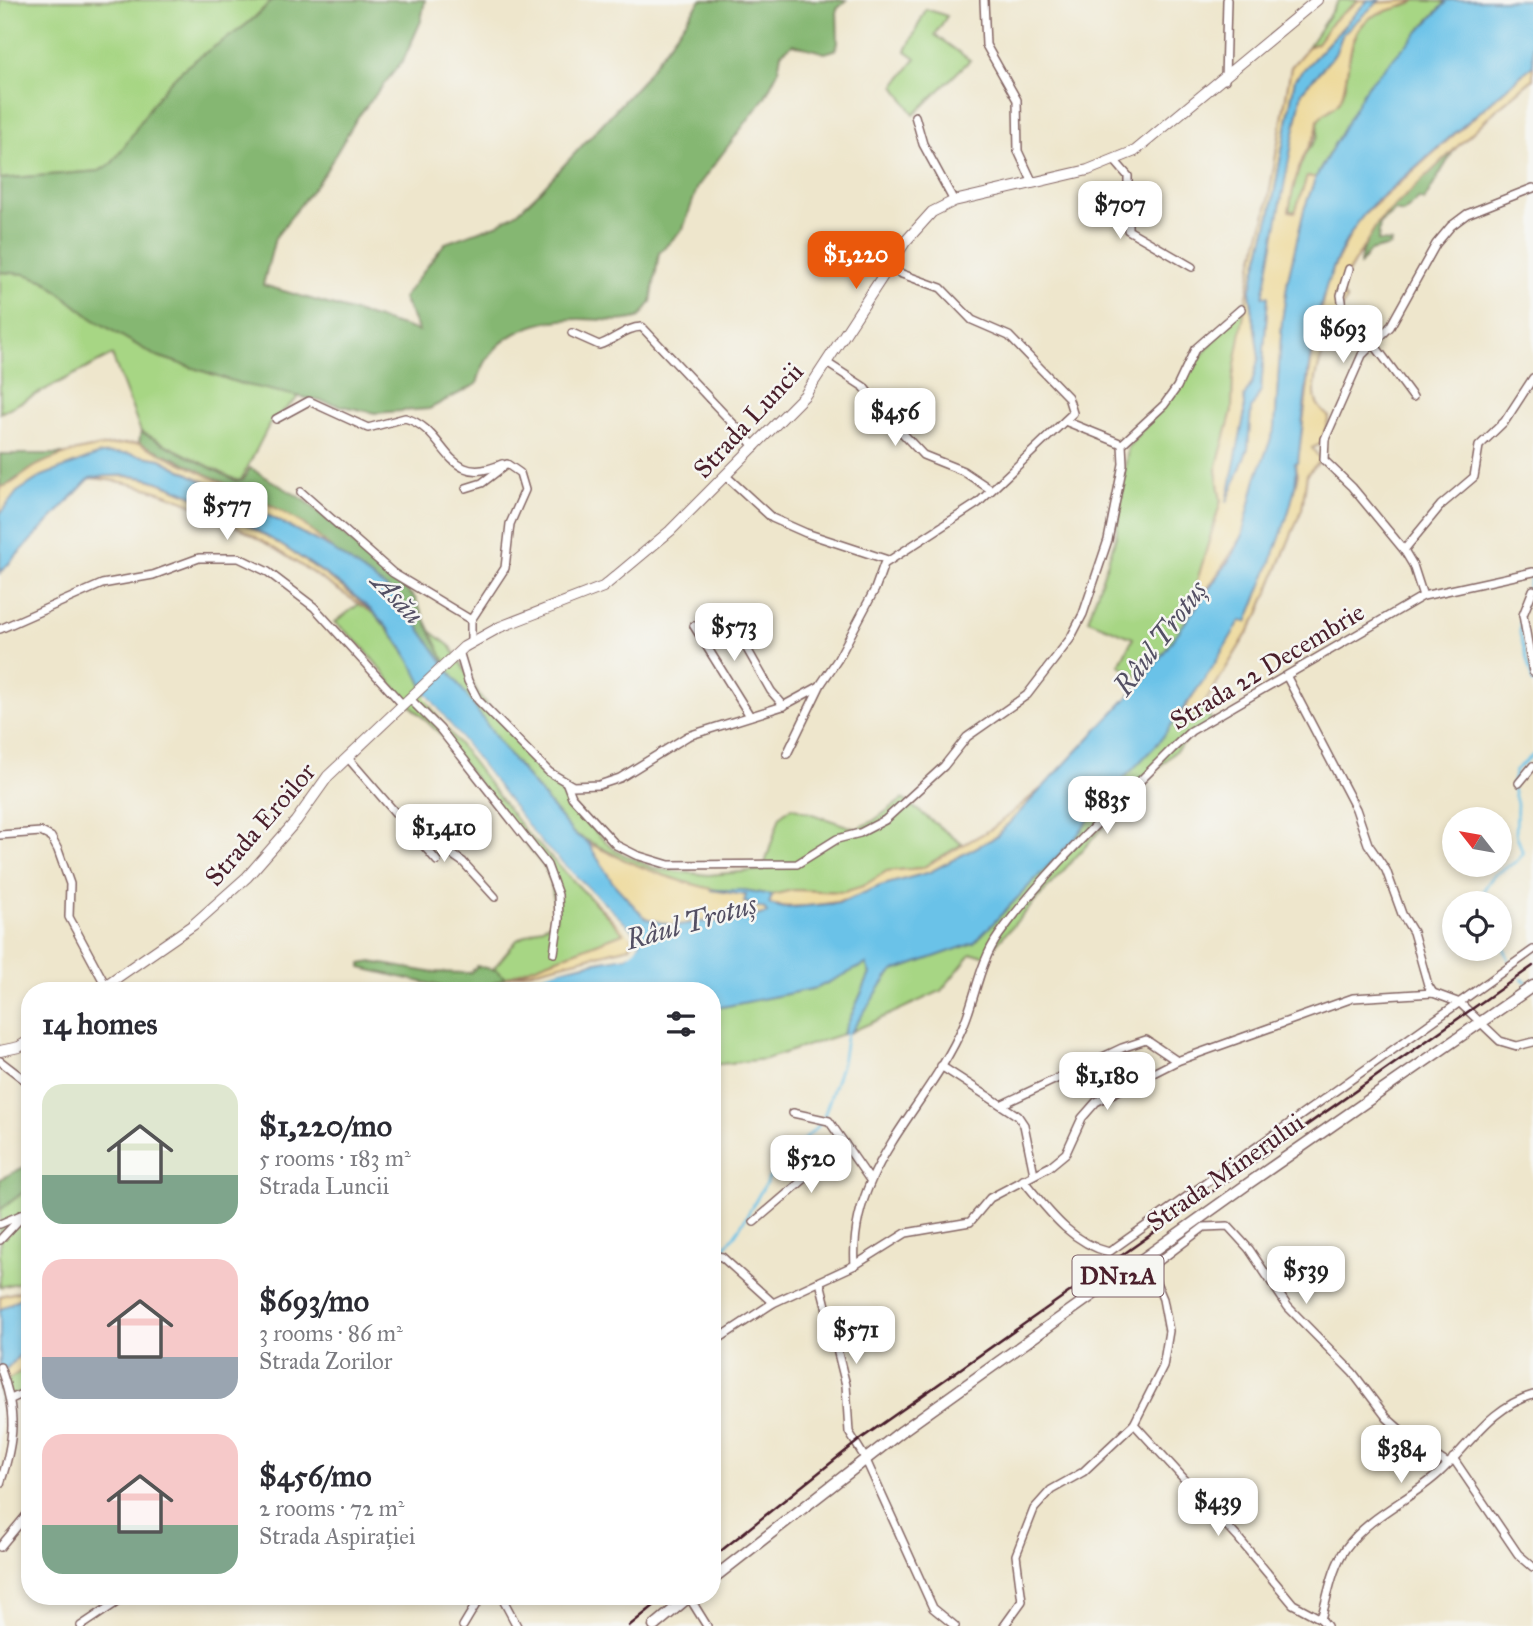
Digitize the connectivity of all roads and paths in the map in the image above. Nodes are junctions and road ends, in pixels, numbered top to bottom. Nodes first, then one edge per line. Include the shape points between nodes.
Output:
1 (984, 0) edge
2 (1227, 0) edge
3 (1317, 0) edge
4 (1225, 80) junction
5 (915, 116) dead end
6 (1115, 161) junction
7 (1033, 183) junction
8 (1533, 188) edge
9 (954, 201) junction
10 (1192, 267) dead end
11 (888, 269) junction
12 (1349, 269) dead end
13 (1241, 309) dead end
14 (572, 333) dead end
15 (1373, 343) junction
16 (827, 363) junction
17 (1533, 378) edge
18 (1413, 397) dead end
19 (276, 419) dead end
20 (1065, 421) junction
21 (1122, 444) junction
22 (755, 447) junction
23 (502, 464) junction
24 (725, 475) junction
25 (466, 488) dead end
26 (990, 489) junction
27 (300, 492) dead end
28 (1404, 550) junction
29 (888, 560) junction
30 (1531, 572) edge
31 (1533, 590) edge
32 (1423, 596) junction
33 (471, 620) junction
34 (694, 626) dead end
35 (0, 629) edge
36 (471, 642) junction
37 (746, 647) dead end
38 (459, 651) junction
39 (448, 661) joint
40 (1533, 672) edge
41 (1287, 677) junction
42 (821, 684) junction
43 (406, 701) junction
44 (784, 706) junction
45 (750, 716) junction
46 (787, 754) dead end
47 (348, 758) junction
48 (1533, 766) edge
49 (1519, 783) dead end
50 (567, 784) junction
51 (405, 821) junction
52 (0, 835) edge
53 (437, 861) dead end
54 (495, 897) dead end
55 (1533, 950) edge
56 (554, 953) dead end
57 (99, 982) edge
58 (111, 982) edge
59 (1533, 986) edge
60 (1433, 993) junction
61 (1460, 1003) junction
62 (1480, 1022) junction
63 (1533, 1042) edge
64 (21, 1046) edge
65 (0, 1051) edge
66 (1177, 1060) junction
67 (0, 1061) edge
68 (942, 1066) junction
69 (21, 1077) edge
70 (1003, 1104) junction
71 (793, 1113) dead end
72 (845, 1144) junction
73 (1034, 1174) junction
74 (870, 1180) junction
75 (1023, 1180) junction
76 (21, 1214) edge
77 (21, 1218) edge
78 (754, 1222) dead end
79 (0, 1224) edge
80 (0, 1240) edge
81 (721, 1257) edge
82 (1144, 1258) junction
83 (855, 1265) junction
84 (1150, 1268) junction
85 (820, 1282) junction
86 (773, 1303) junction
87 (721, 1337) edge
88 (0, 1367) edge
89 (21, 1394) edge
90 (1533, 1395) edge
91 (11, 1399) junction
92 (1134, 1424) junction
93 (865, 1458) junction
94 (1450, 1461) junction
95 (0, 1484) edge
96 (21, 1522) edge
97 (0, 1547) edge
98 (1533, 1567) edge
99 (721, 1572) edge
100 (112, 1605) edge
101 (476, 1605) edge
102 (506, 1605) edge
103 (680, 1605) edge
104 (695, 1605) edge
105 (947, 1619) junction
106 (1321, 1619) junction
107 (81, 1626) edge
108 (463, 1626) edge
109 (517, 1626) edge
110 (654, 1626) edge
111 (707, 1626) edge
112 (940, 1626) edge
113 (955, 1626) edge
114 (1004, 1626) edge
115 (1327, 1626) edge

1 - 7 street via 986,45 1017,100 1018,151
2 - 4 street
3 - 4 main road, Strada Luncii
4 - 6 main road, Strada Luncii via 1146,145
5 - 9 street via 923,144
6 - 7 main road, Strada Luncii
6 - 10 street via 1128,176 1128,230
7 - 9 main road, Strada Luncii
8 - 15 street via 1479,208 1451,226 1429,254 1390,327
9 - 11 main road, Strada Luncii via 926,217
11 - 16 main road, Strada Luncii
11 - 20 street via 941,288 972,320 1009,336 1071,401 1073,412
12 - 15 street via 1341,295 1344,313
13 - 21 street via 1195,349 1164,405
14 - 22 street via 599,345 632,327 642,327
15 - 18 street
15 - 28 street via 1362,355 1322,451 1324,460
16 - 22 main road, Strada Luncii via 805,396
16 - 26 street via 864,387 923,455 963,471
17 - 28 street via 1505,421 1479,446 1474,477 1441,505
19 - 23 street via 309,401 368,428 405,418 427,428 462,468 479,472
20 - 21 street
20 - 26 street
21 - 50 street via 1123,464 1108,540 1070,639 1027,695 967,737 944,766 885,820 837,839 797,864 669,865 616,845 572,797
22 - 24 main road, Strada Luncii
23 - 25 street via 482,483
23 - 33 street via 520,473 524,496 510,524 505,568
24 - 29 street via 772,518
24 - 36 main road, Strada Luncii via 691,512 615,579 591,594
26 - 29 street via 978,502
27 - 33 street via 393,573
28 - 32 street
29 - 42 street
30 - 32 street, Strada 22 Decembrie
31 - 40 street via 1523,615
32 - 41 street, Strada 22 Decembrie
33 - 36 street
34 - 45 street
35 - 43 street via 90,587 153,575 199,558 239,558 268,572 314,607
36 - 38 main road, Strada Luncii
37 - 44 street
38 - 39 main road, Strada Luncii
38 - 50 street via 478,700 549,772
39 - 43 main road, Strada Eroilor
41 - 60 street via 1356,809 1368,844 1386,870
41 - 68 street, Strada 22 Decembrie via 1191,731 1048,877 998,936 964,1025
42 - 44 street
42 - 46 street
43 - 47 main road, Strada Eroilor
43 - 56 street via 440,729 547,865 558,895
44 - 45 street
45 - 50 street via 680,740 612,781 590,786
47 - 51 street
47 - 58 main road, Strada Eroilor via 238,885 193,925
48 - 49 street
51 - 53 street
51 - 54 street via 464,862
52 - 57 street via 41,832 54,841 69,878 69,917
55 - 61 street, Strada Minerului
59 - 62 main road, Strada Minerului / DN12A
60 - 61 street
60 - 66 street via 1353,998
61 - 62 street
61 - 75 street, Strada Minerului via 1109,1252 1091,1248 1056,1220
62 - 63 street via 1509,1044
62 - 82 main road, Strada Minerului / DN12A
64 - 65 main road
66 - 70 street via 1146,1040
66 - 73 street via 1096,1101 1082,1118 1066,1153
67 - 69 street
68 - 70 street
68 - 74 street, Strada 22 Decembrie
70 - 73 street via 1024,1125
71 - 72 street via 829,1121
72 - 74 street
72 - 78 street
73 - 75 street
74 - 83 street, Strada 22 Decembrie via 853,1245
75 - 83 street via 990,1198 970,1222 905,1233
76 - 79 street
77 - 80 street
81 - 86 street
82 - 84 street
82 - 93 main road, Strada Minerului / DN12A
83 - 85 street
84 - 92 street via 1166,1310 1169,1345
84 - 94 street via 1204,1227 1228,1226 1288,1307 1348,1367 1387,1418 1405,1435
85 - 86 street
85 - 93 street via 846,1385 849,1432
86 - 87 street
88 - 91 street
89 - 91 street
90 - 94 street via 1494,1415
91 - 95 street via 14,1434
92 - 106 street via 1293,1604
92 - 114 street via 1083,1472 1051,1490 1034,1509 1016,1555 1023,1601
93 - 99 main road, Strada Minerului / DN12A
93 - 105 street via 933,1608
94 - 98 street via 1518,1554
94 - 106 street via 1346,1548
96 - 97 street
100 - 107 street
101 - 108 street
102 - 109 street
103 - 110 main road
104 - 111 street
105 - 112 street
105 - 113 street
106 - 115 street

